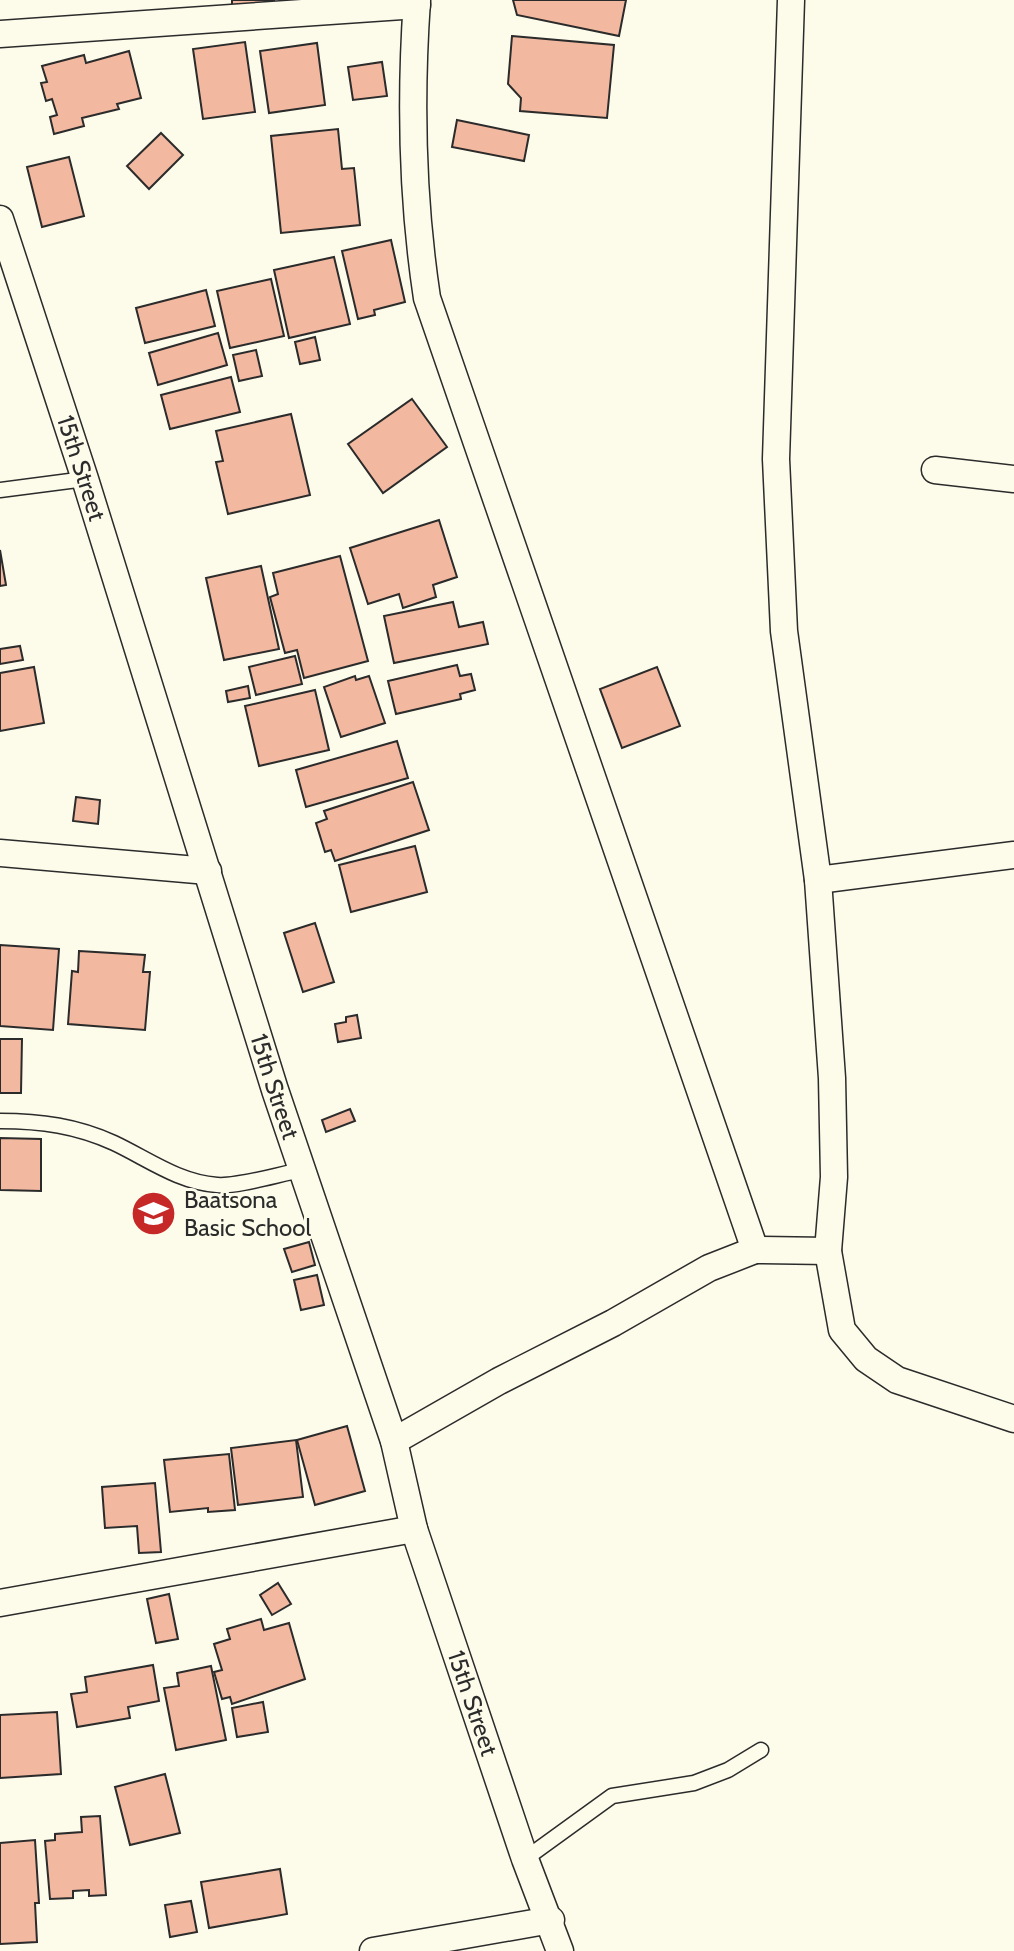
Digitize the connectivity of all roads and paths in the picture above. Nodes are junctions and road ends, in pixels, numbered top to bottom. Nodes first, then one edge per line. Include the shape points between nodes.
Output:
1 (791, 0) edge
2 (417, 2) edge
3 (0, 34) edge
4 (0, 219) edge
5 (935, 470) dead end
6 (85, 479) junction
7 (1014, 479) edge
8 (0, 490) edge
9 (0, 853) edge
10 (1014, 855) edge
11 (208, 871) junction
12 (818, 880) junction
13 (0, 1121) edge
14 (302, 1170) junction
15 (755, 1250) junction
16 (828, 1251) junction
17 (1014, 1419) edge
18 (394, 1441) junction
19 (414, 1529) junction
20 (0, 1603) edge
21 (761, 1750) dead end
22 (525, 1859) junction
23 (551, 1920) junction
24 (373, 1951) edge
25 (560, 1951) edge

1 - 12 street via 776,459 784,631
2 - 3 street
2 - 15 street via 413,155 427,298
4 - 6 street, 15th Street
5 - 7 street
6 - 8 lane
6 - 11 street, 15th Street
9 - 11 street
10 - 12 street
11 - 14 street, 15th Street
12 - 16 street via 835,1126
13 - 14 lane via 67,1126 200,1183 221,1186
14 - 18 street, 15th Street
15 - 16 street
15 - 18 street via 709,1268
16 - 17 street via 842,1330 866,1359 897,1380
18 - 19 street, 15th Street
19 - 20 street
19 - 22 street, 15th Street
21 - 22 lane via 694,1783 612,1796
22 - 23 street, 15th Street
23 - 24 street
23 - 25 street, 15th Street

